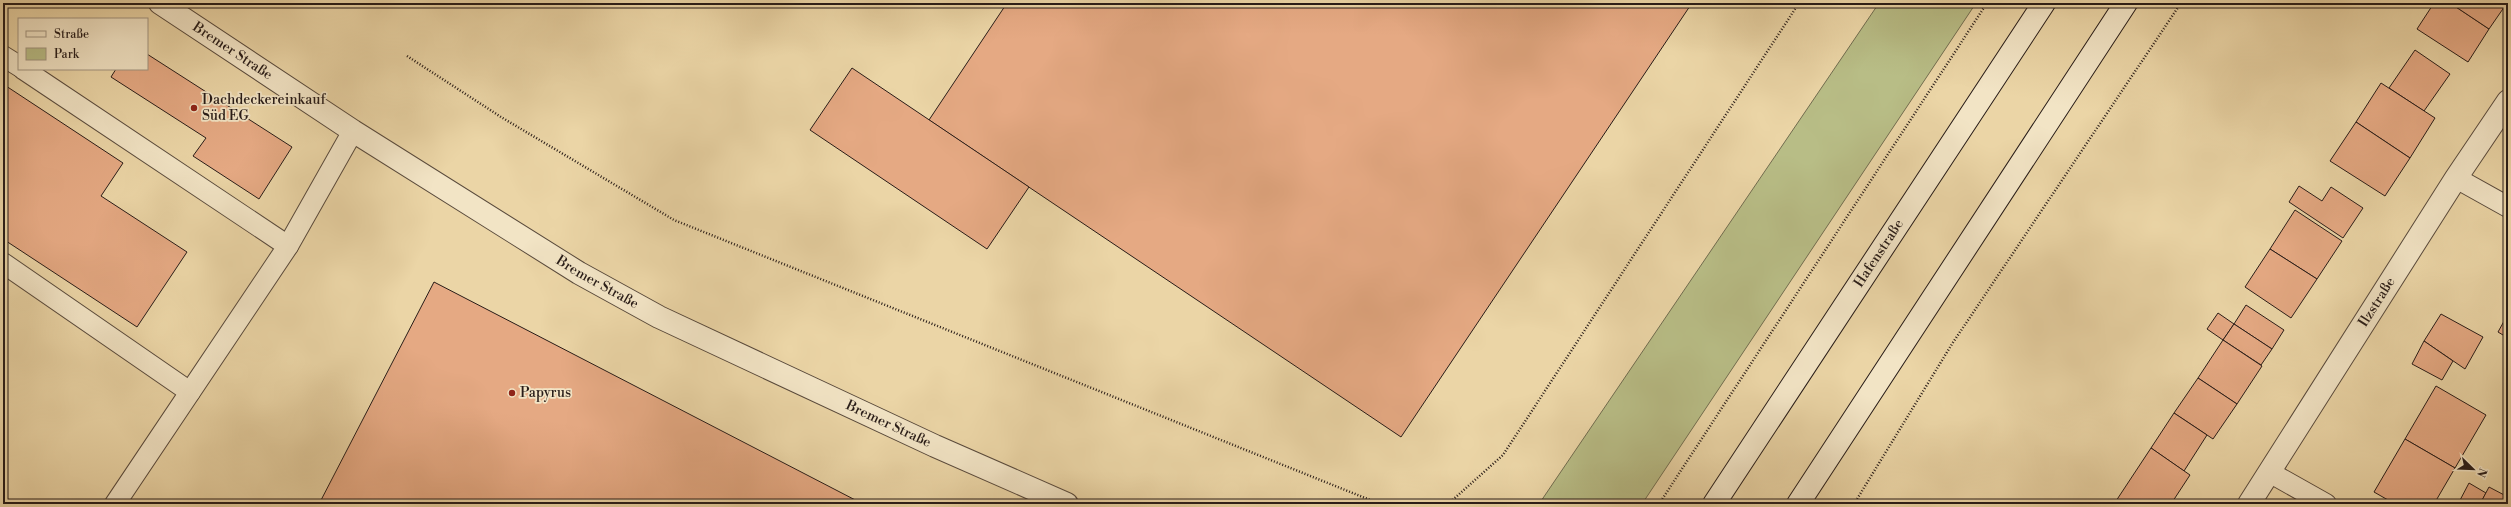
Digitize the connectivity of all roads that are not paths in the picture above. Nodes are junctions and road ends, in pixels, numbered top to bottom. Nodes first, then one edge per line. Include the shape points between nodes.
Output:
1 (160, 3) edge
2 (2044, 3) edge
3 (2126, 3) edge
4 (3, 56) edge
5 (18, 65) edge
6 (24, 70) edge
7 (2508, 101) edge
8 (353, 131) junction
9 (2456, 178) junction
10 (2508, 207) edge
11 (288, 246) junction
12 (3, 263) edge
13 (190, 392) junction
14 (2269, 472) junction
15 (115, 504) edge
16 (1067, 504) edge
17 (1714, 504) edge
18 (1798, 504) edge
19 (2249, 504) edge
20 (2326, 504) edge

1 - 8 street, Bremer Straße
2 - 17 street, Hafenstraße
3 - 18 street
4 - 5 lane
6 - 11 lane
7 - 9 street, Ilzstraße
8 - 11 lane
8 - 16 street, Bremer Straße via 579,273 659,317 934,446
9 - 10 lane
9 - 14 street, Ilzstraße
11 - 13 lane
12 - 13 lane
13 - 15 lane
14 - 19 street, Ilzstraße
14 - 20 lane

